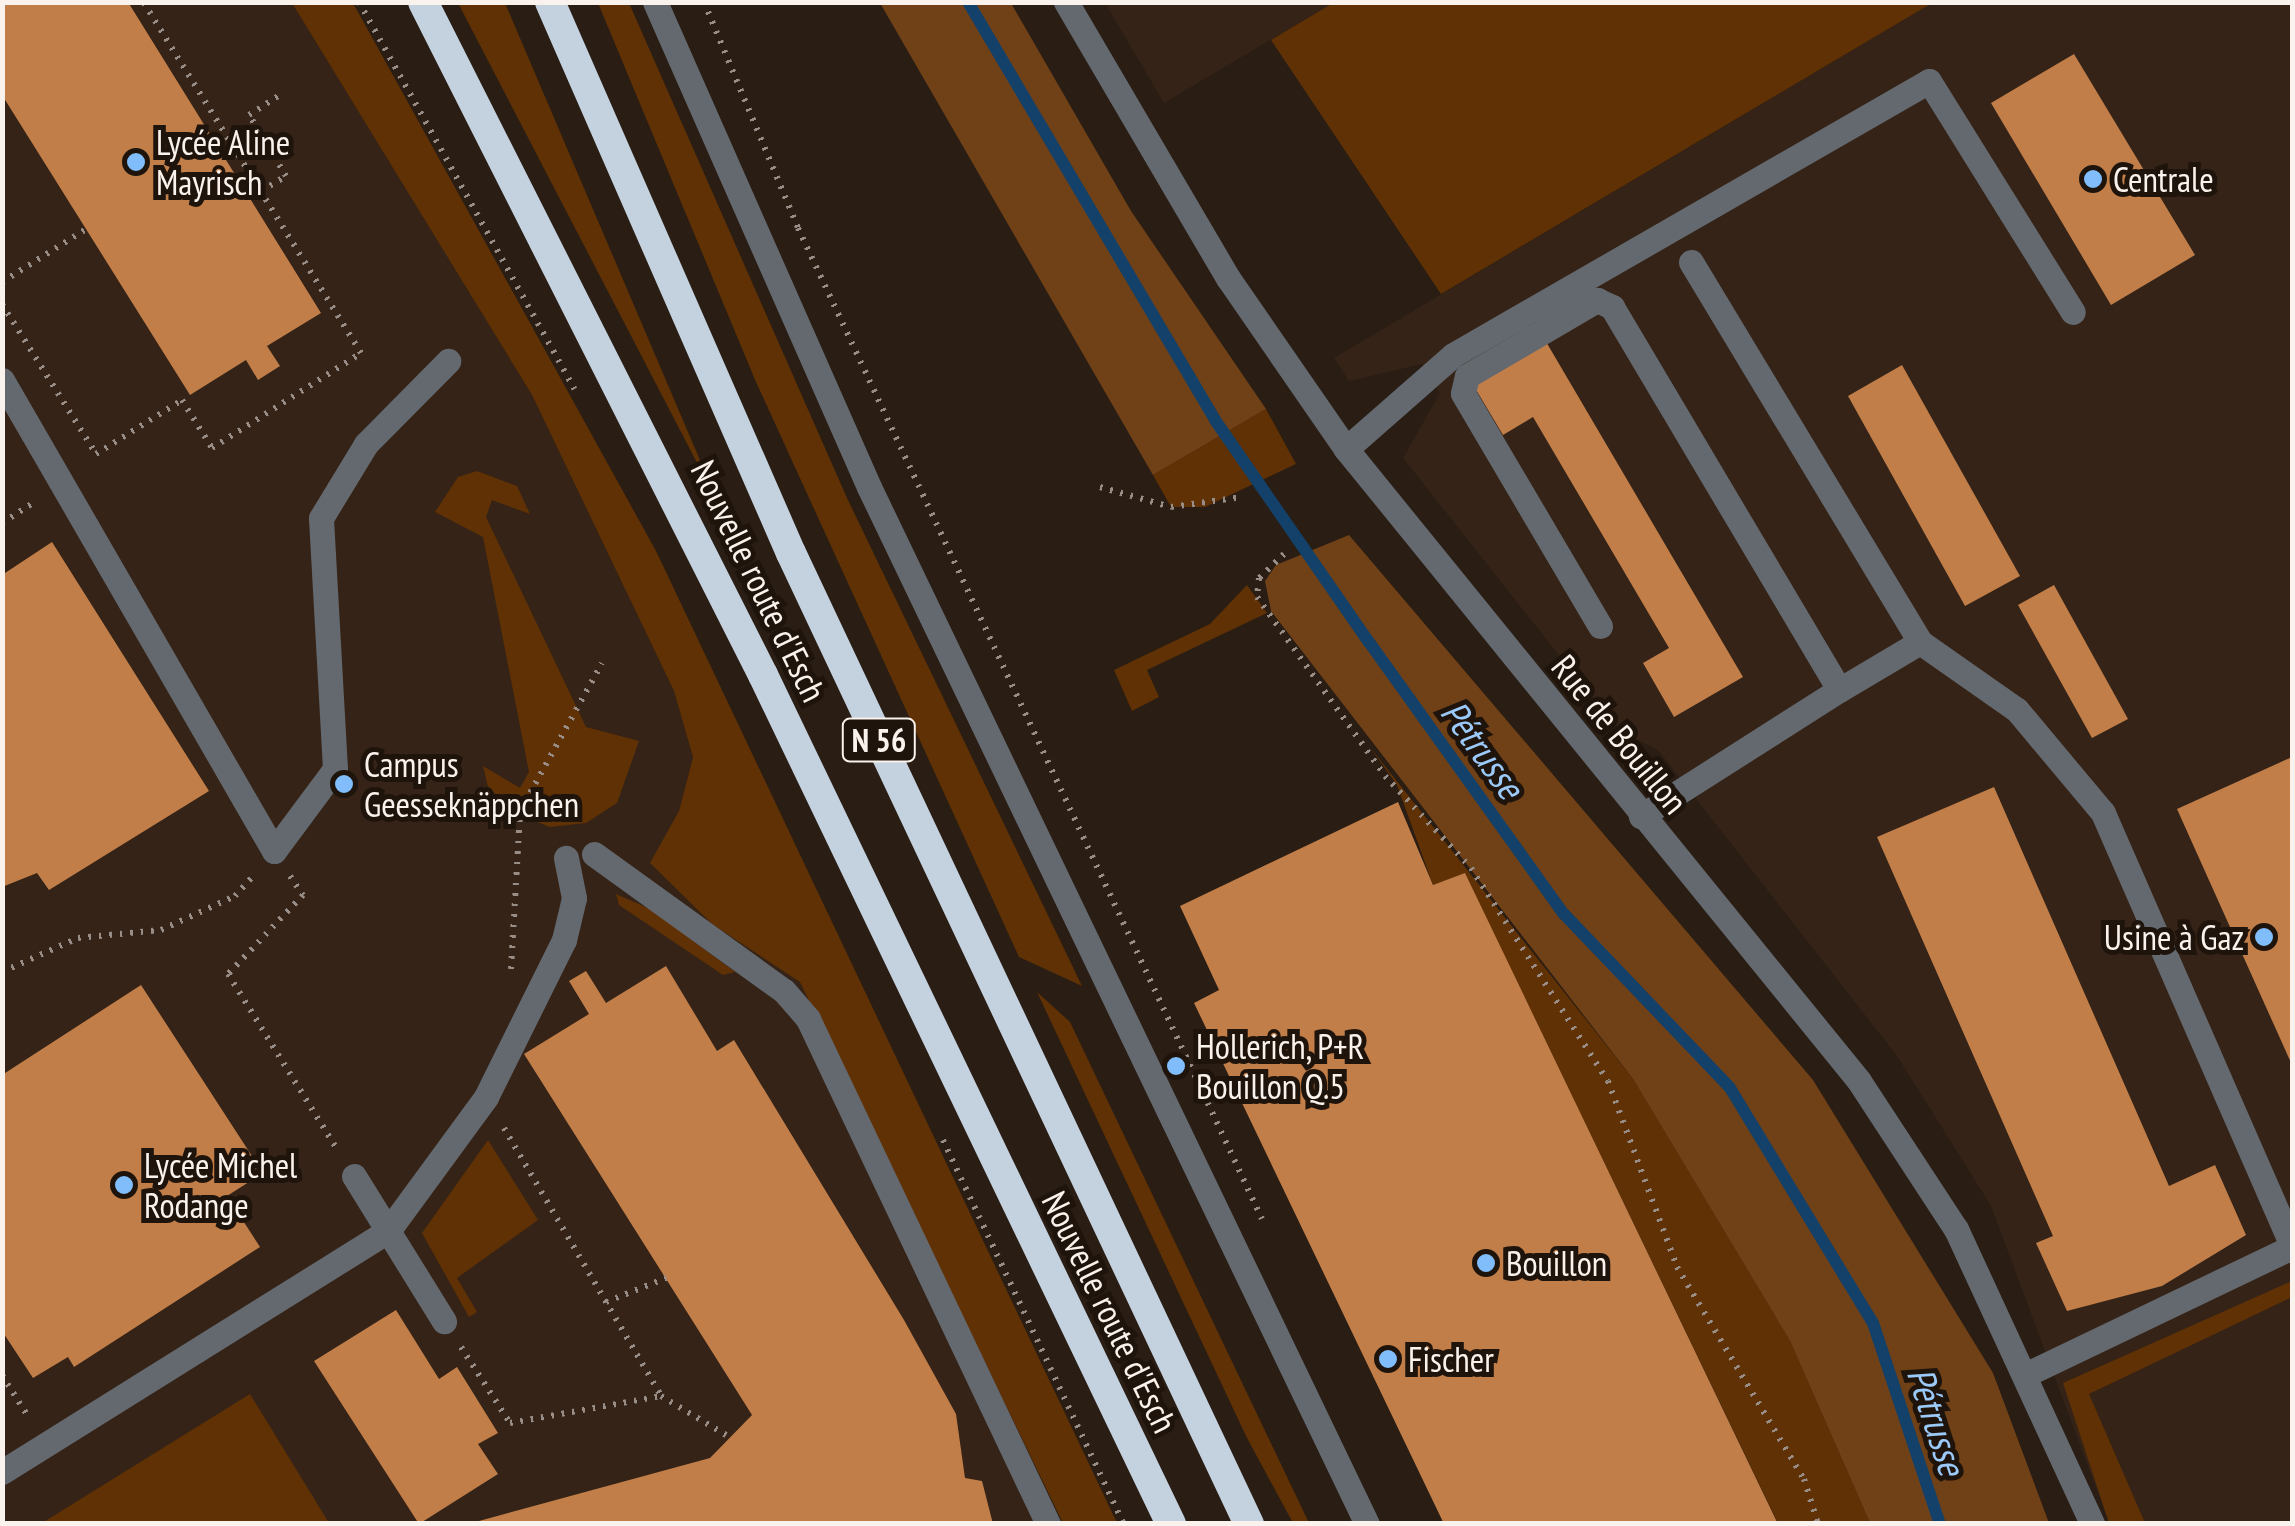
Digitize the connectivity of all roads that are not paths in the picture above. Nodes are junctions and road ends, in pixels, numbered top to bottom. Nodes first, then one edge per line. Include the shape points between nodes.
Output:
1 (423, 2) edge
2 (550, 2) edge
3 (655, 2) edge
4 (1066, 2) edge
5 (1691, 262) dead end
6 (2073, 312) dead end
7 (448, 361) dead end
8 (2, 380) edge
9 (1346, 449) junction
10 (1600, 626) dead end
11 (1920, 642) junction
12 (1840, 690) junction
13 (1642, 816) junction
14 (594, 854) dead end
15 (566, 858) dead end
16 (354, 1176) road end
17 (388, 1231) junction
18 (2292, 1246) edge
19 (444, 1321) road end
20 (2030, 1372) junction
21 (1225, 1470) junction
22 (2, 1472) edge
23 (1048, 1524) edge
24 (1168, 1524) edge
25 (1249, 1524) edge
26 (1260, 1524) edge
27 (1366, 1524) edge
28 (2092, 1524) edge

1 - 24 highway, Nouvelle route d'Esch / N 56 via 720,587
2 - 21 highway, Nouvelle route d'Esch / N 56 via 791,553
3 - 27 street via 869,488
4 - 9 street, Rue de Bouillon via 1228,278
5 - 11 street
6 - 9 street via 1929,81 1454,355
7 - 8 street via 366,444 320,518 336,769 274,851
9 - 13 street, Rue de Bouillon
10 - 12 street via 1464,393 1468,376 1596,300 1612,307
11 - 12 street
11 - 18 street via 2017,710 2104,813
12 - 13 street
13 - 20 street, Rue de Bouillon via 1859,1081 1956,1228
14 - 23 street via 784,990 808,1019
15 - 17 street via 574,898 564,940 486,1097
16 - 17 street
17 - 19 street
17 - 22 street
18 - 20 street
20 - 28 street, Rue de Bouillon
21 - 25 highway, Nouvelle route d'Esch / N 56
21 - 26 highway, N 56

